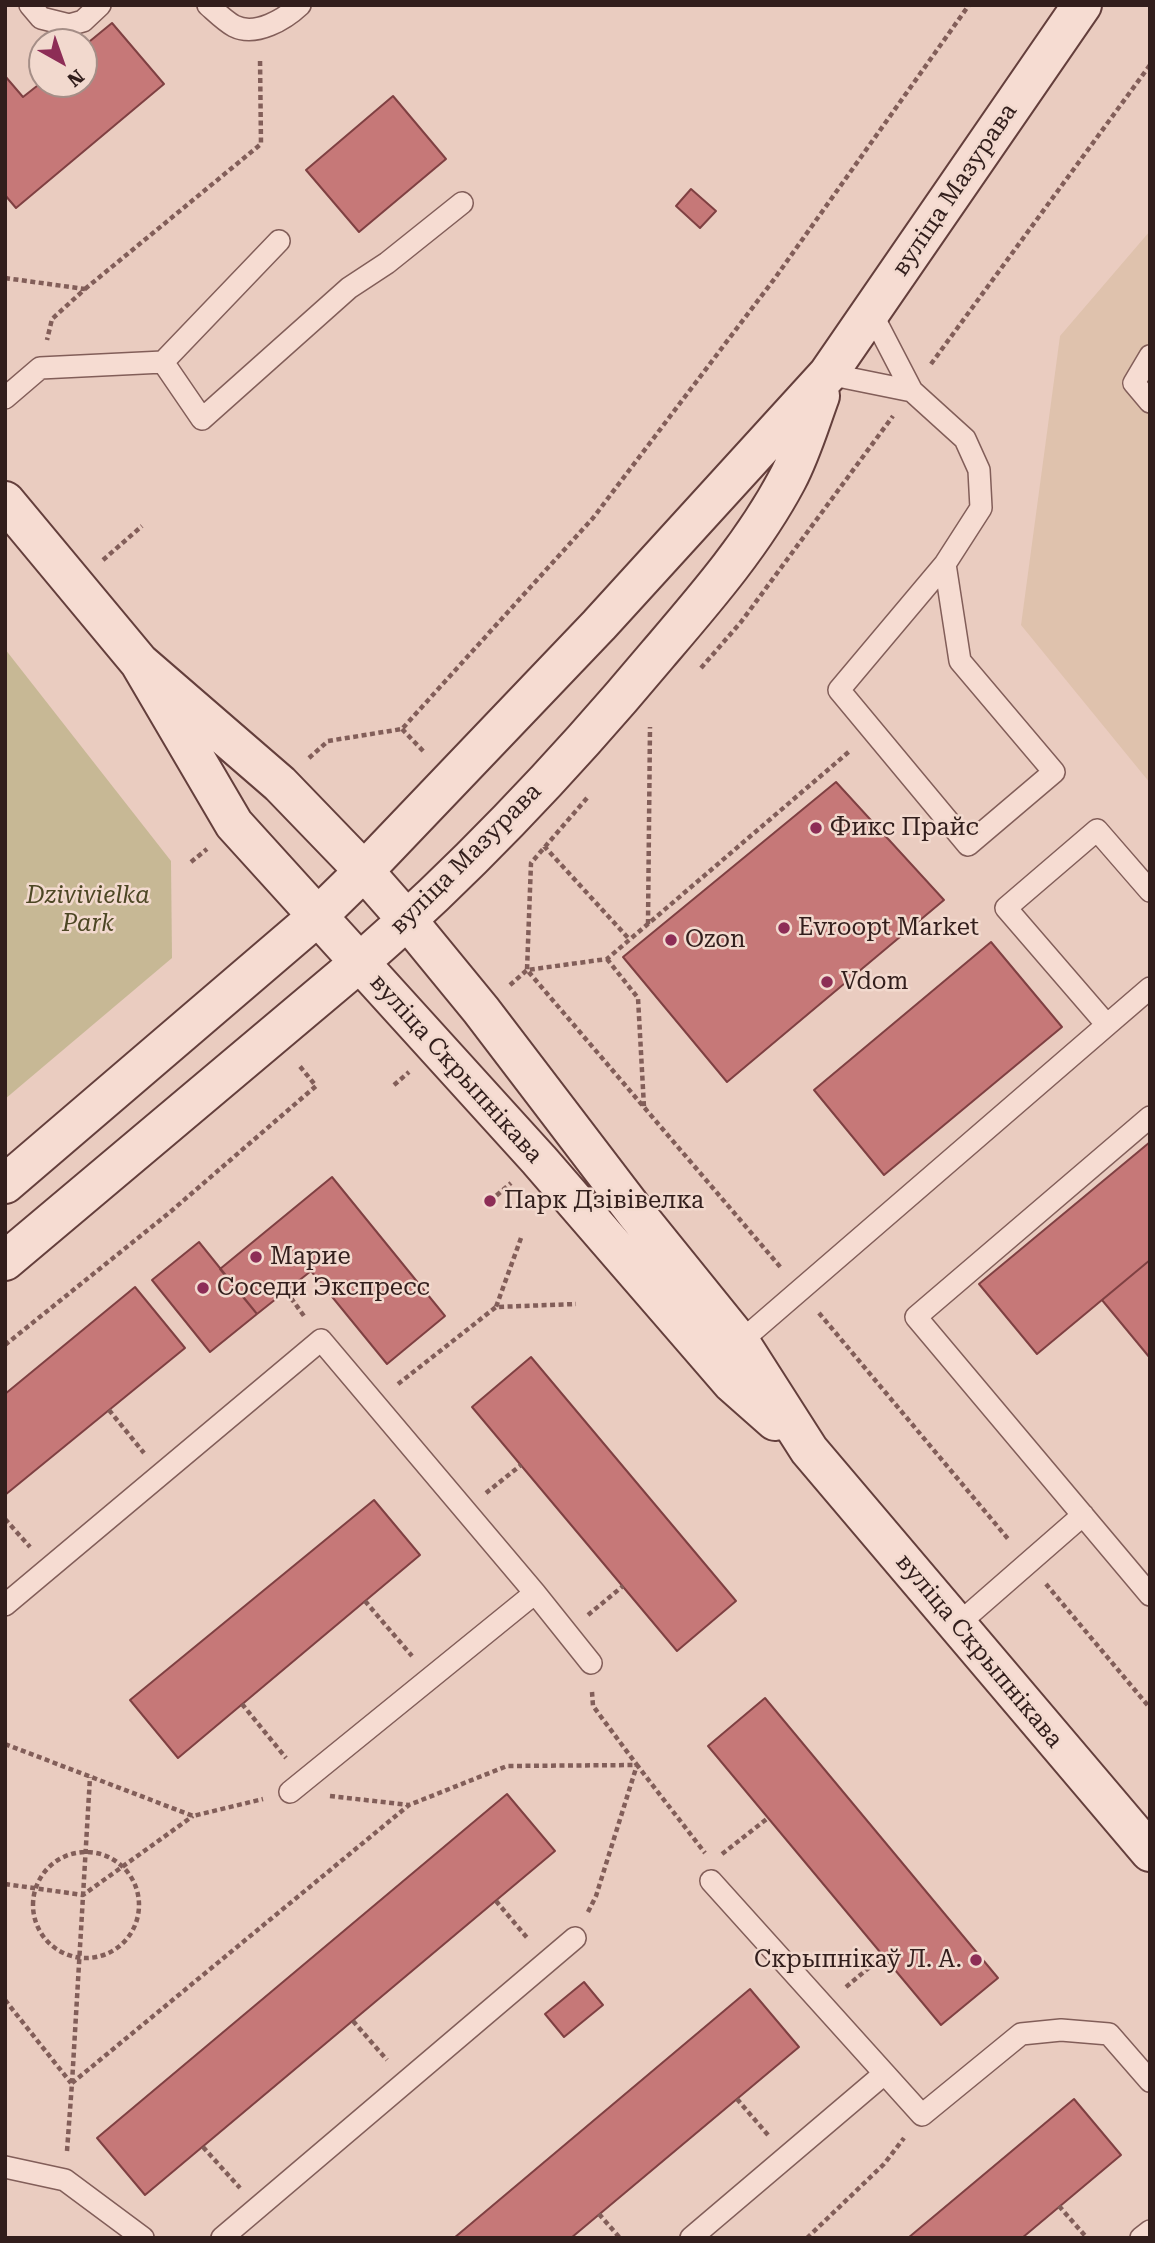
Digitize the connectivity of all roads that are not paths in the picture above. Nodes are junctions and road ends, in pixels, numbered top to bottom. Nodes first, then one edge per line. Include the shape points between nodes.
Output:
1 (30, 5) edge
2 (100, 5) edge
3 (208, 5) edge
4 (300, 5) edge
5 (1082, 5) edge
6 (462, 203) dead end
7 (279, 241) dead end
8 (871, 312) junction
9 (1150, 356) edge
10 (163, 362) junction
11 (828, 374) junction
12 (912, 391) junction
13 (5, 398) edge
14 (1150, 402) edge
15 (5, 500) edge
16 (945, 564) junction
17 (139, 662) junction
18 (364, 871) junction
19 (1150, 891) edge
20 (318, 916) junction
21 (408, 921) junction
22 (359, 963) junction
23 (1150, 988) edge
24 (1107, 1025) junction
25 (1150, 1117) edge
26 (5, 1184) edge
27 (5, 1261) edge
28 (740, 1342) junction
29 (809, 1450) junction
30 (1083, 1515) junction
31 (534, 1592) junction
32 (1150, 1595) edge
33 (5, 1605) edge
34 (957, 1625) junction
35 (591, 1663) dead end
36 (297, 1786) road end
37 (1150, 1852) edge
38 (711, 1881) dead end
39 (575, 1938) road end
40 (884, 2074) junction
41 (1150, 2081) edge
42 (5, 2167) edge
43 (1150, 2231) edge
44 (144, 2238) edge
45 (222, 2238) edge
46 (691, 2238) edge
47 (1141, 2238) edge

1 - 2 lane via 41,18 69,25 83,21
3 - 4 lane via 236,28 260,28 287,18
5 - 8 main road, вуліца Мазурава
6 - 10 lane via 349,288 202,419
7 - 10 lane
8 - 11 main road, вуліца Мазурава
8 - 12 lane
9 - 14 lane via 1133,383
10 - 13 lane via 40,368
11 - 12 lane
11 - 18 main road, вуліца Мазурава via 599,625
11 - 21 main road, вуліца Мазурава via 788,479 727,574 618,702
12 - 16 lane via 965,439 979,470 981,508
15 - 17 main road, вуліца Скрыпнікава
16 - 16 lane via 960,661 1054,772 968,845 839,690
17 - 18 main road, вуліца Скрыпнікава via 280,784
17 - 20 main road, вуліца Скрыпнікава via 234,824
18 - 20 main road, вуліца Мазурава
18 - 21 main road, вуліца Скрыпнікава
19 - 24 lane via 1097,830 1006,908
20 - 22 main road, вуліца Скрыпнікава
20 - 26 main road, вуліца Мазурава
21 - 22 main road, вуліца Мазурава
21 - 28 main road, вуліца Скрыпнікава
22 - 27 main road, вуліца Мазурава
22 - 29 main road, вуліца Скрыпнікава via 540,1160 732,1383
23 - 24 lane
24 - 28 lane
25 - 30 lane via 916,1317
28 - 29 main road, вуліца Скрыпнікава
29 - 34 main road, вуліца Скрыпнікава
30 - 32 lane
30 - 34 lane
31 - 33 lane via 321,1340
31 - 35 lane
31 - 36 lane
34 - 37 main road, вуліца Скрыпнікава
38 - 40 lane
39 - 45 lane
40 - 41 lane via 922,2115 1020,2034 1061,2030 1109,2034
40 - 46 lane
42 - 44 lane via 65,2180
43 - 47 lane

